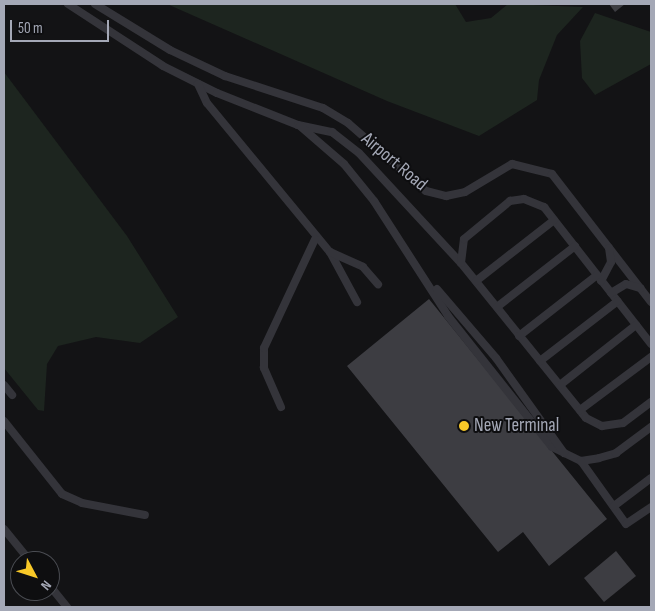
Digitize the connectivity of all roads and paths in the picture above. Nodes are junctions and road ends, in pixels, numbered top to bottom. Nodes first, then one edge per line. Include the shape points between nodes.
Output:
1 (68, 4) edge
2 (95, 4) edge
3 (198, 84) junction
4 (298, 125) junction
5 (554, 220) junction
6 (596, 230) junction
7 (315, 239) junction
8 (575, 246) junction
9 (330, 252) junction
10 (461, 263) junction
11 (599, 278) junction
12 (476, 281) junction
13 (378, 284) dead end
14 (611, 293) junction
15 (650, 300) edge
16 (618, 301) junction
17 (357, 302) dead end
18 (497, 308) junction
19 (636, 325) junction
20 (519, 336) junction
21 (651, 344) edge
22 (651, 357) edge
23 (540, 362) junction
24 (4, 385) edge
25 (560, 385) junction
26 (12, 395) dead end
27 (651, 402) edge
28 (281, 407) dead end
29 (580, 410) junction
30 (4, 422) edge
31 (651, 427) edge
32 (581, 461) junction
33 (651, 478) edge
34 (614, 506) junction
35 (651, 508) edge
36 (145, 515) dead end
37 (4, 529) edge
38 (22, 551) edge

1 - 3 lane, Airport Road via 109,33
2 - 6 lane, Airport Road via 170,50 225,76 331,113 426,191 446,196 465,192 512,164 533,166 552,174
3 - 4 lane, Airport Road
3 - 7 lane via 207,103
4 - 10 lane, Airport Road via 332,132 359,153
4 - 32 lane, Airport Road via 344,164 427,278 448,316 530,421 552,447
5 - 8 lane
5 - 10 lane via 544,206 524,199 510,202 464,239
5 - 12 lane
6 - 11 lane via 609,248 611,262
6 - 15 lane, Airport Road
7 - 9 lane
7 - 28 lane via 264,348 264,368
8 - 11 lane
8 - 18 lane
9 - 13 lane via 363,267
9 - 17 lane
10 - 12 lane, Airport Road
11 - 14 lane
11 - 20 lane
12 - 18 lane, Airport Road
14 - 15 lane via 626,284 638,285
14 - 16 lane
16 - 19 lane
16 - 23 lane
18 - 20 lane, Airport Road
19 - 21 lane
19 - 25 lane
20 - 23 lane, Airport Road
22 - 29 lane
23 - 25 lane, Airport Road
24 - 26 lane
25 - 29 lane, Airport Road
27 - 29 lane, Airport Road via 623,423 602,426
30 - 36 lane via 62,494 82,503
31 - 32 lane via 616,454
32 - 34 lane
33 - 34 lane
34 - 35 lane via 626,524
37 - 38 lane

